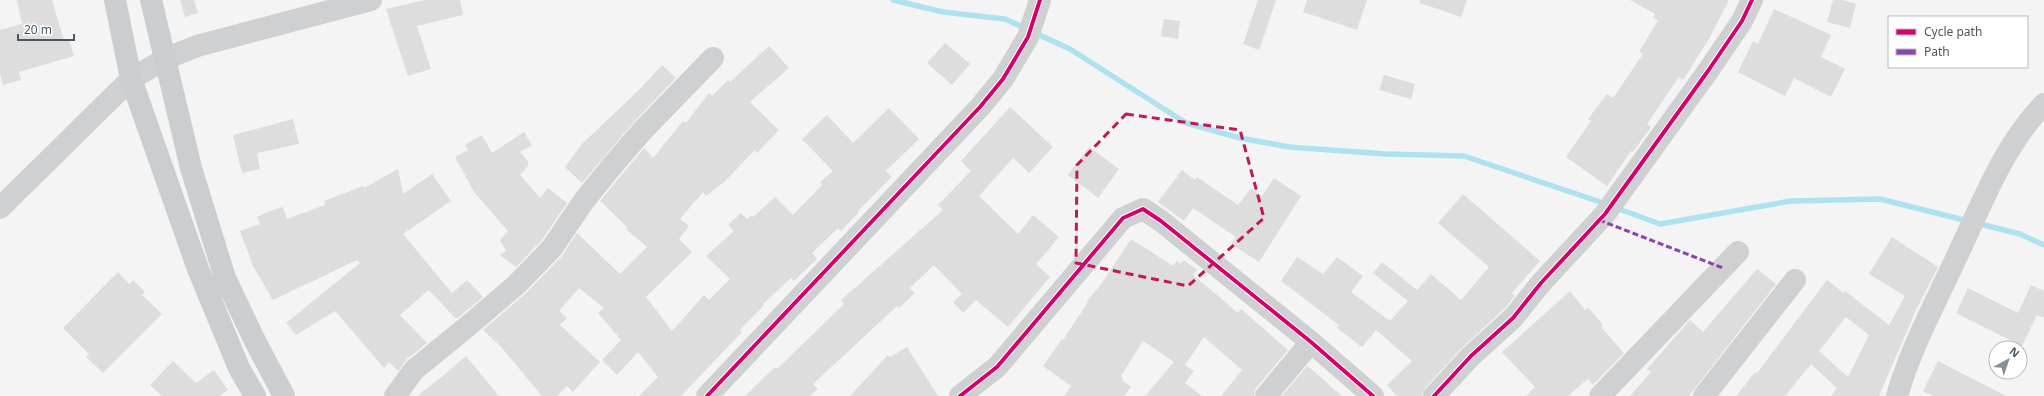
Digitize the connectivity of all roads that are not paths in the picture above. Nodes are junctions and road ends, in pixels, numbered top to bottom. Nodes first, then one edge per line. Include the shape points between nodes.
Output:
1 (115, 0) edge
2 (151, 0) edge
3 (371, 0) edge
4 (1040, 0) edge
5 (1752, 0) edge
6 (713, 58) dead end
7 (165, 59) junction
8 (131, 79) junction
9 (2044, 104) edge
10 (0, 208) edge
11 (1738, 252) dead end
12 (1795, 280) dead end
13 (1311, 342) junction
14 (255, 396) edge
15 (284, 396) edge
16 (395, 396) edge
17 (707, 396) edge
18 (960, 396) edge
19 (1266, 396) edge
20 (1373, 396) edge
21 (1434, 396) edge
22 (1600, 396) edge
23 (1704, 396) edge
24 (1897, 396) edge

1 - 8 main road
2 - 7 main road
3 - 7 street via 197,46
4 - 17 street via 1028,37 1003,79 980,107
5 - 21 street via 1742,21 1605,214 1541,283 1513,318 1471,356
6 - 16 street via 612,166 583,202 552,248 516,285 414,370
7 - 8 street
7 - 15 main road via 191,168 225,278
8 - 10 street
8 - 14 main road via 198,269 238,368
9 - 24 street via 2018,137 1984,197 1906,364
11 - 22 street
12 - 23 street
13 - 18 street via 1143,209 1123,218 998,367
13 - 19 street
13 - 20 street

